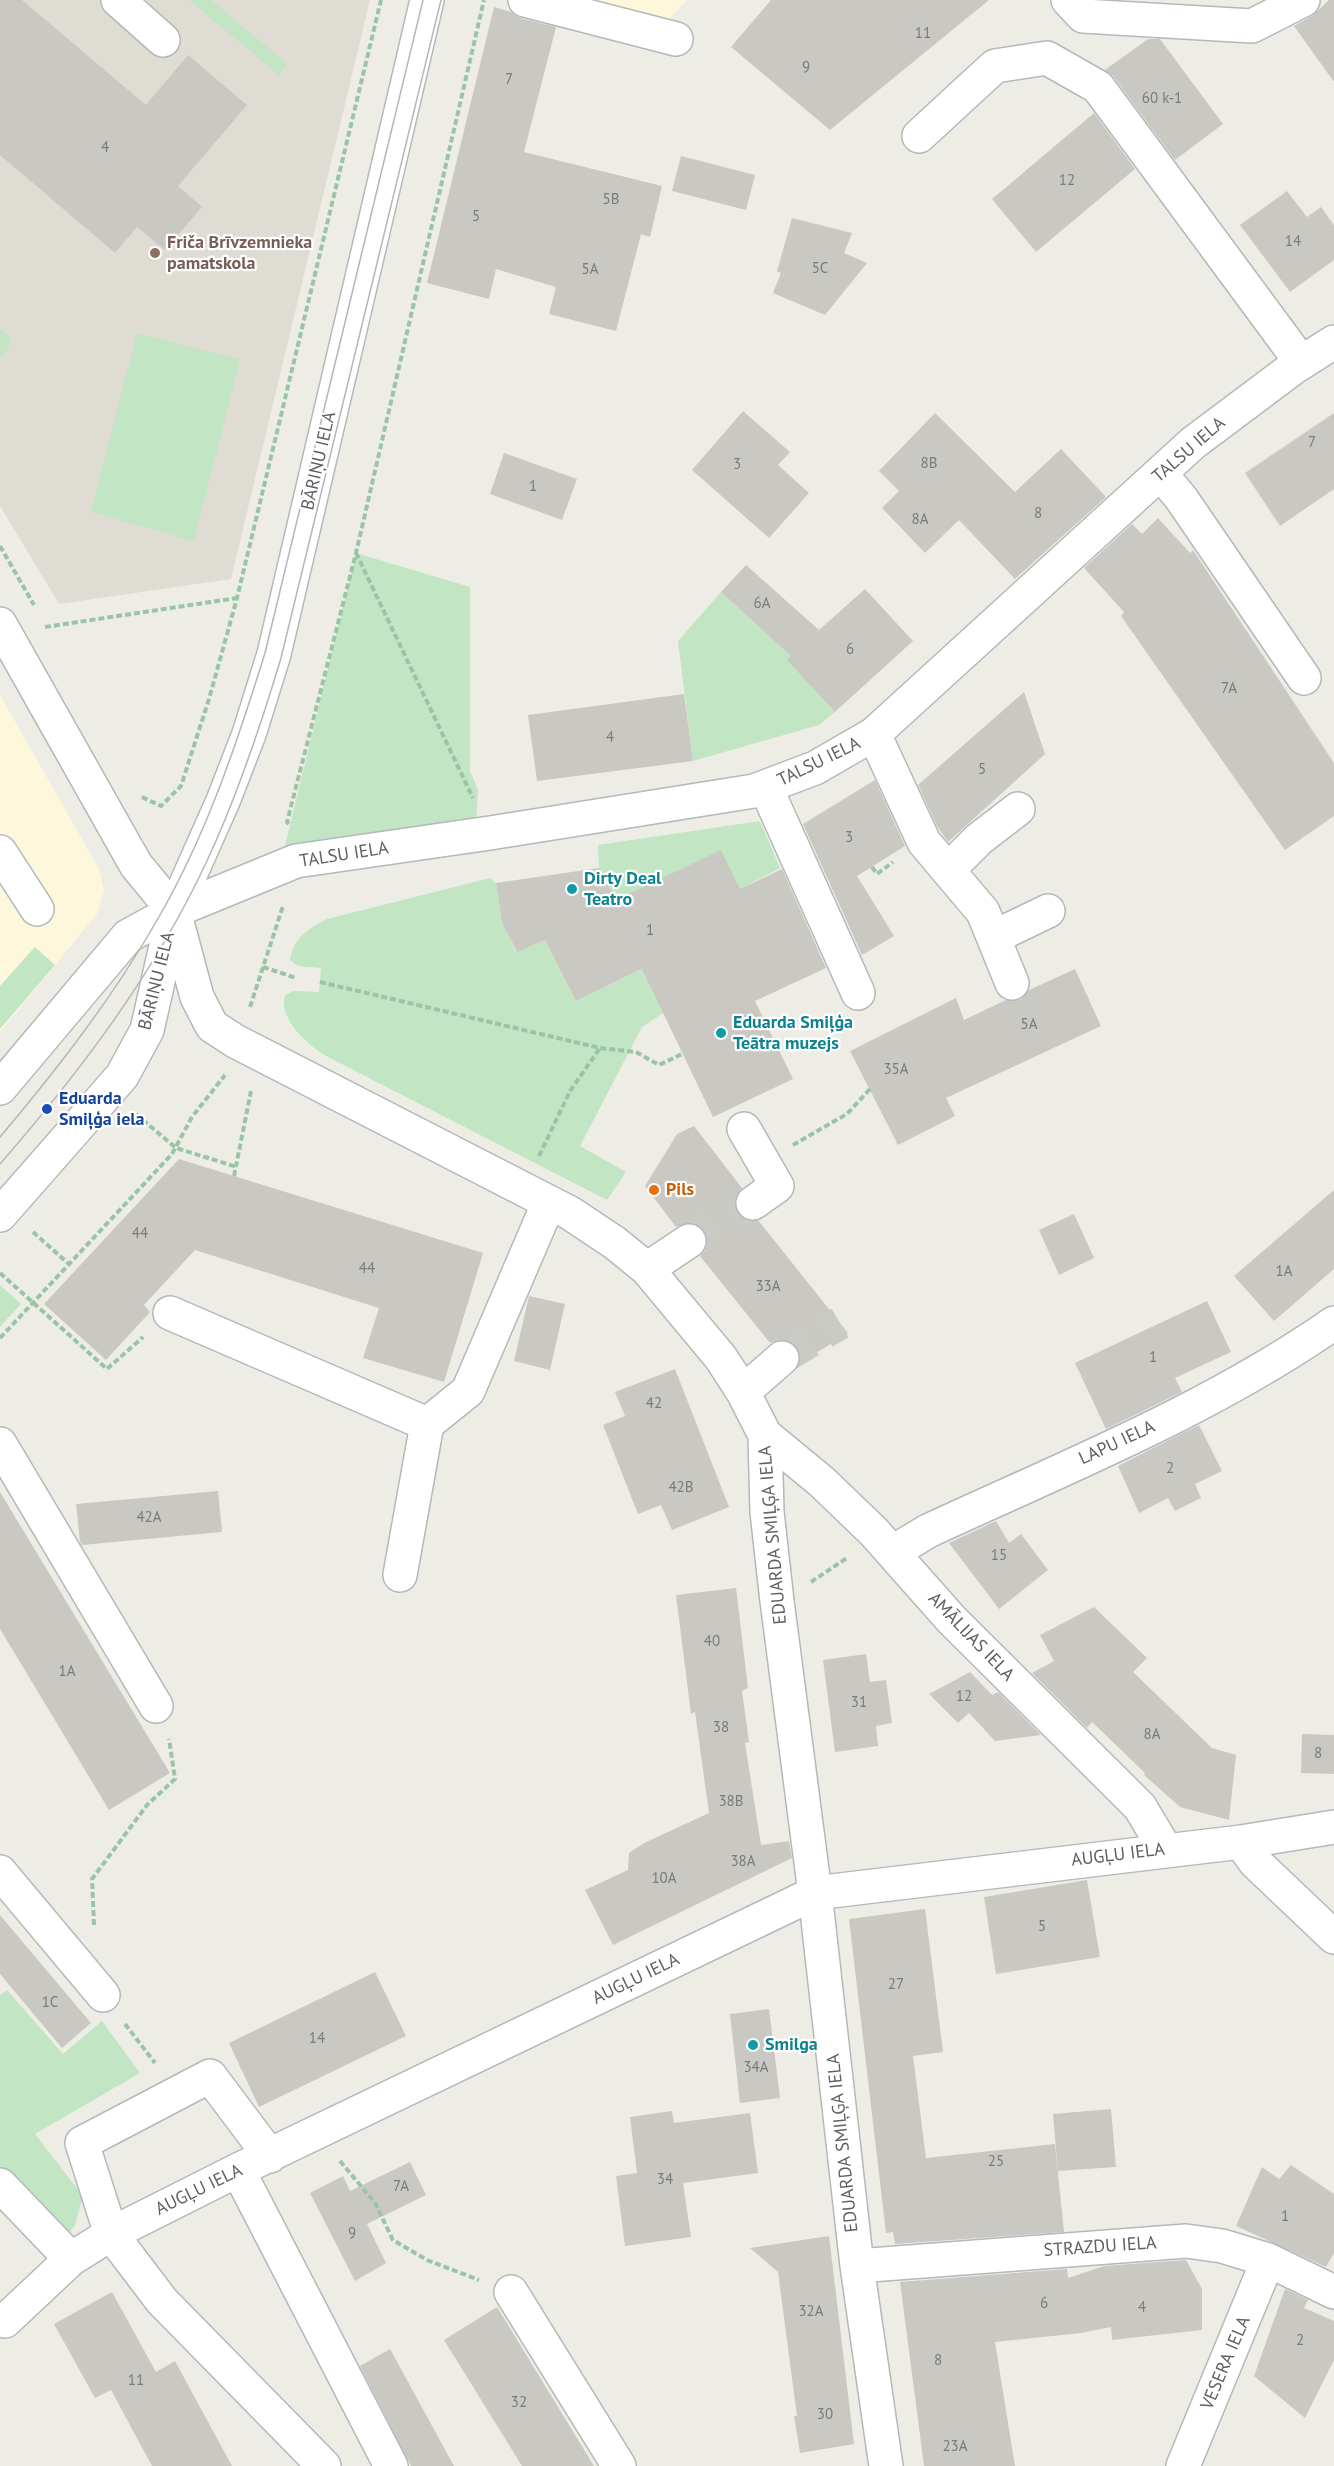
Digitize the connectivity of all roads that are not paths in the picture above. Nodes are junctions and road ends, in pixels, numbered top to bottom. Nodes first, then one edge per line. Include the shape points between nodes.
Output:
1 (118, 0) edge
2 (427, 0) edge
3 (525, 0) edge
4 (1068, 0) edge
5 (1303, 0) edge
6 (676, 39) dead end
7 (163, 40) dead end
8 (920, 136) dead end
9 (1334, 342) edge
10 (1301, 362) junction
11 (1160, 473) junction
12 (3, 629) edge
13 (12, 670) edge
14 (1304, 678) dead end
15 (874, 734) junction
16 (766, 788) junction
17 (1018, 809) dead end
18 (0, 852) edge
19 (948, 870) junction
20 (37, 909) dead end
21 (1048, 910) dead end
22 (174, 911) junction
23 (994, 937) junction
24 (1012, 983) dead end
25 (858, 993) dead end
26 (0, 1088) edge
27 (744, 1129) dead end
28 (549, 1202) junction
29 (753, 1203) tunnel mouth
30 (14, 1222) edge
31 (689, 1241) tunnel mouth
32 (647, 1269) junction
33 (170, 1313) road end
34 (1334, 1323) edge
35 (782, 1358) tunnel mouth
36 (743, 1392) junction
37 (427, 1424) junction
38 (765, 1435) junction
39 (0, 1444) edge
40 (893, 1552) junction
41 (400, 1575) dead end
42 (156, 1706) road end
43 (1334, 1827) edge
44 (1241, 1842) junction
45 (1165, 1849) junction
46 (0, 1872) edge
47 (815, 1893) junction
48 (1334, 1936) edge
49 (103, 1995) road end
50 (270, 2156) junction
51 (238, 2170) junction
52 (0, 2185) edge
53 (111, 2234) junction
54 (71, 2259) junction
55 (1268, 2260) junction
56 (857, 2266) junction
57 (511, 2292) road end
58 (1334, 2292) edge
59 (5, 2321) dead end
60 (324, 2466) edge
61 (391, 2466) edge
62 (619, 2466) edge
63 (886, 2466) edge
64 (1183, 2466) edge

1 - 7 street
2 - 22 street, BĀRIŅU IELA via 274,654 242,753
3 - 6 street
4 - 5 street via 1083,16 1252,26
8 - 10 street via 995,66 1047,58 1098,87
9 - 10 street, TALSU IELA
10 - 11 street, TALSU IELA via 1245,402
11 - 14 street
11 - 15 street, TALSU IELA
12 - 13 street, EDUARDA SMIĻĢA IELA
13 - 22 street, EDUARDA SMIĻĢA IELA via 136,866
15 - 16 street, TALSU IELA via 815,768
15 - 19 street via 924,842
16 - 22 street, TALSU IELA via 296,861
16 - 25 street
17 - 19 street via 979,839
18 - 20 street
19 - 23 street via 983,912
21 - 23 street
22 - 26 street, BĀRIŅU IELA via 128,936
22 - 28 street, EDUARDA SMIĻĢA IELA via 197,997 212,1026
22 - 30 street, BĀRIŅU IELA via 147,1030 122,1077
23 - 24 street
27 - 29 street via 777,1186
28 - 32 street, EDUARDA SMIĻĢA IELA via 615,1243
28 - 37 street via 468,1391
31 - 32 street
32 - 36 street, EDUARDA SMIĻĢA IELA via 721,1358
33 - 37 street
34 - 40 street, LAPU IELA via 1265,1370 1196,1407 928,1531
35 - 36 street
36 - 38 street, EDUARDA SMIĻĢA IELA
37 - 41 street
38 - 40 street, AMĀLIJAS IELA via 822,1482
38 - 47 street, EDUARDA SMIĻĢA IELA via 767,1512
39 - 42 street
40 - 45 street, AMĀLIJAS IELA via 951,1619 1140,1807
43 - 44 street, AUGĻU IELA
44 - 45 street, AUGĻU IELA
44 - 48 street via 1255,1862
45 - 47 street, AUGĻU IELA
46 - 49 street
47 - 50 street, AUGĻU IELA
47 - 56 street, EDUARDA SMIĻĢA IELA
50 - 51 street, AUGĻU IELA
50 - 53 street via 210,2076 177,2092 82,2143
51 - 53 street, AUGĻU IELA
51 - 61 street
52 - 54 street
53 - 54 street, AUGĻU IELA
53 - 60 street via 162,2301
54 - 59 street, AUGĻU IELA
55 - 56 street, STRAZDU IELA via 1222,2246 1186,2241
55 - 58 street, STRAZDU IELA
55 - 64 street, VESERA IELA
56 - 63 street, EDUARDA SMIĻĢA IELA
57 - 62 street

